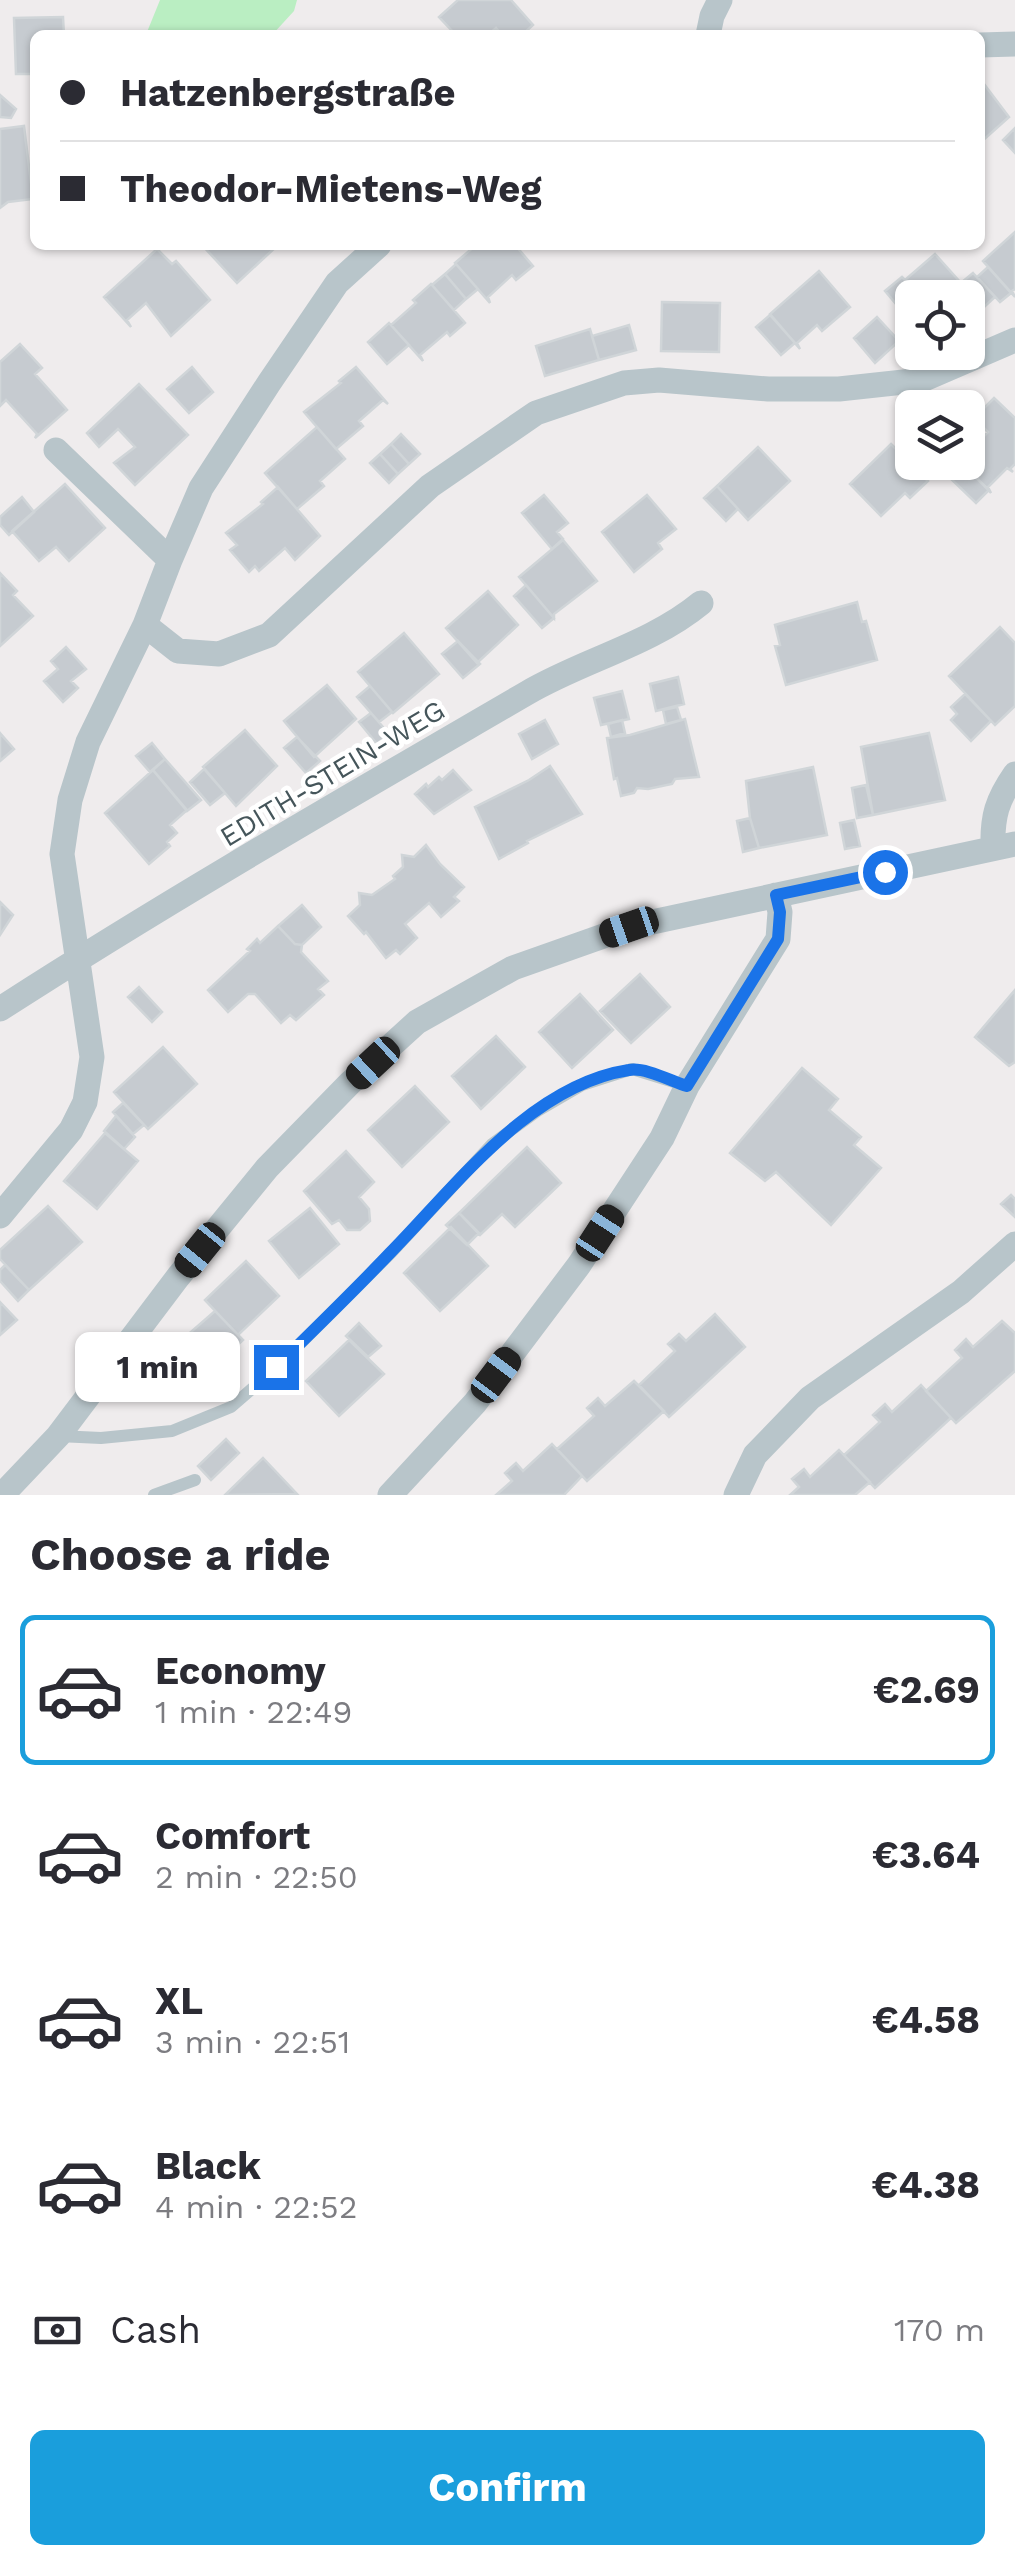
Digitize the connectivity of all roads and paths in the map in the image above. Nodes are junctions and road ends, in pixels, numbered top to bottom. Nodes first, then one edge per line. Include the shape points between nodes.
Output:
1 (720, 0) edge
2 (709, 30) edge
3 (1015, 44) edge
4 (985, 45) edge
5 (372, 250) edge
6 (1015, 340) edge
7 (56, 450) dead end
8 (170, 560) junction
9 (701, 603) dead end
10 (145, 625) junction
11 (1015, 774) edge
12 (1004, 846) edge
13 (776, 895) junction
14 (76, 960) junction
15 (0, 1009) edge
16 (687, 1086) junction
17 (0, 1216) edge
18 (1015, 1244) edge
19 (58, 1436) junction
20 (195, 1480) dead end
21 (2, 1495) edge
22 (154, 1495) edge
23 (390, 1495) edge
24 (736, 1495) edge

1 - 2 street
3 - 4 street
5 - 8 street via 337,282 200,488
6 - 10 street via 922,380 872,386 624,383 536,413 430,486 269,635 219,654 178,651
7 - 8 street
8 - 10 street
9 - 14 street, EDITH-STEIN-WEG via 676,623 536,688
10 - 14 street via 88,742 70,800 62,854
11 - 12 street via 992,819
12 - 13 street
13 - 16 street via 778,939
13 - 19 street via 580,944 514,968 417,1022 267,1168
14 - 15 street, EDITH-STEIN-WEG
14 - 17 street via 92,1057 84,1102 71,1130
16 - 19 lane via 632,1068 582,1085 539,1110 492,1144 380,1264 231,1406 172,1431
16 - 23 street via 662,1138 580,1265 475,1403
18 - 24 street via 962,1292 810,1398 755,1455
19 - 21 street
20 - 22 lane

